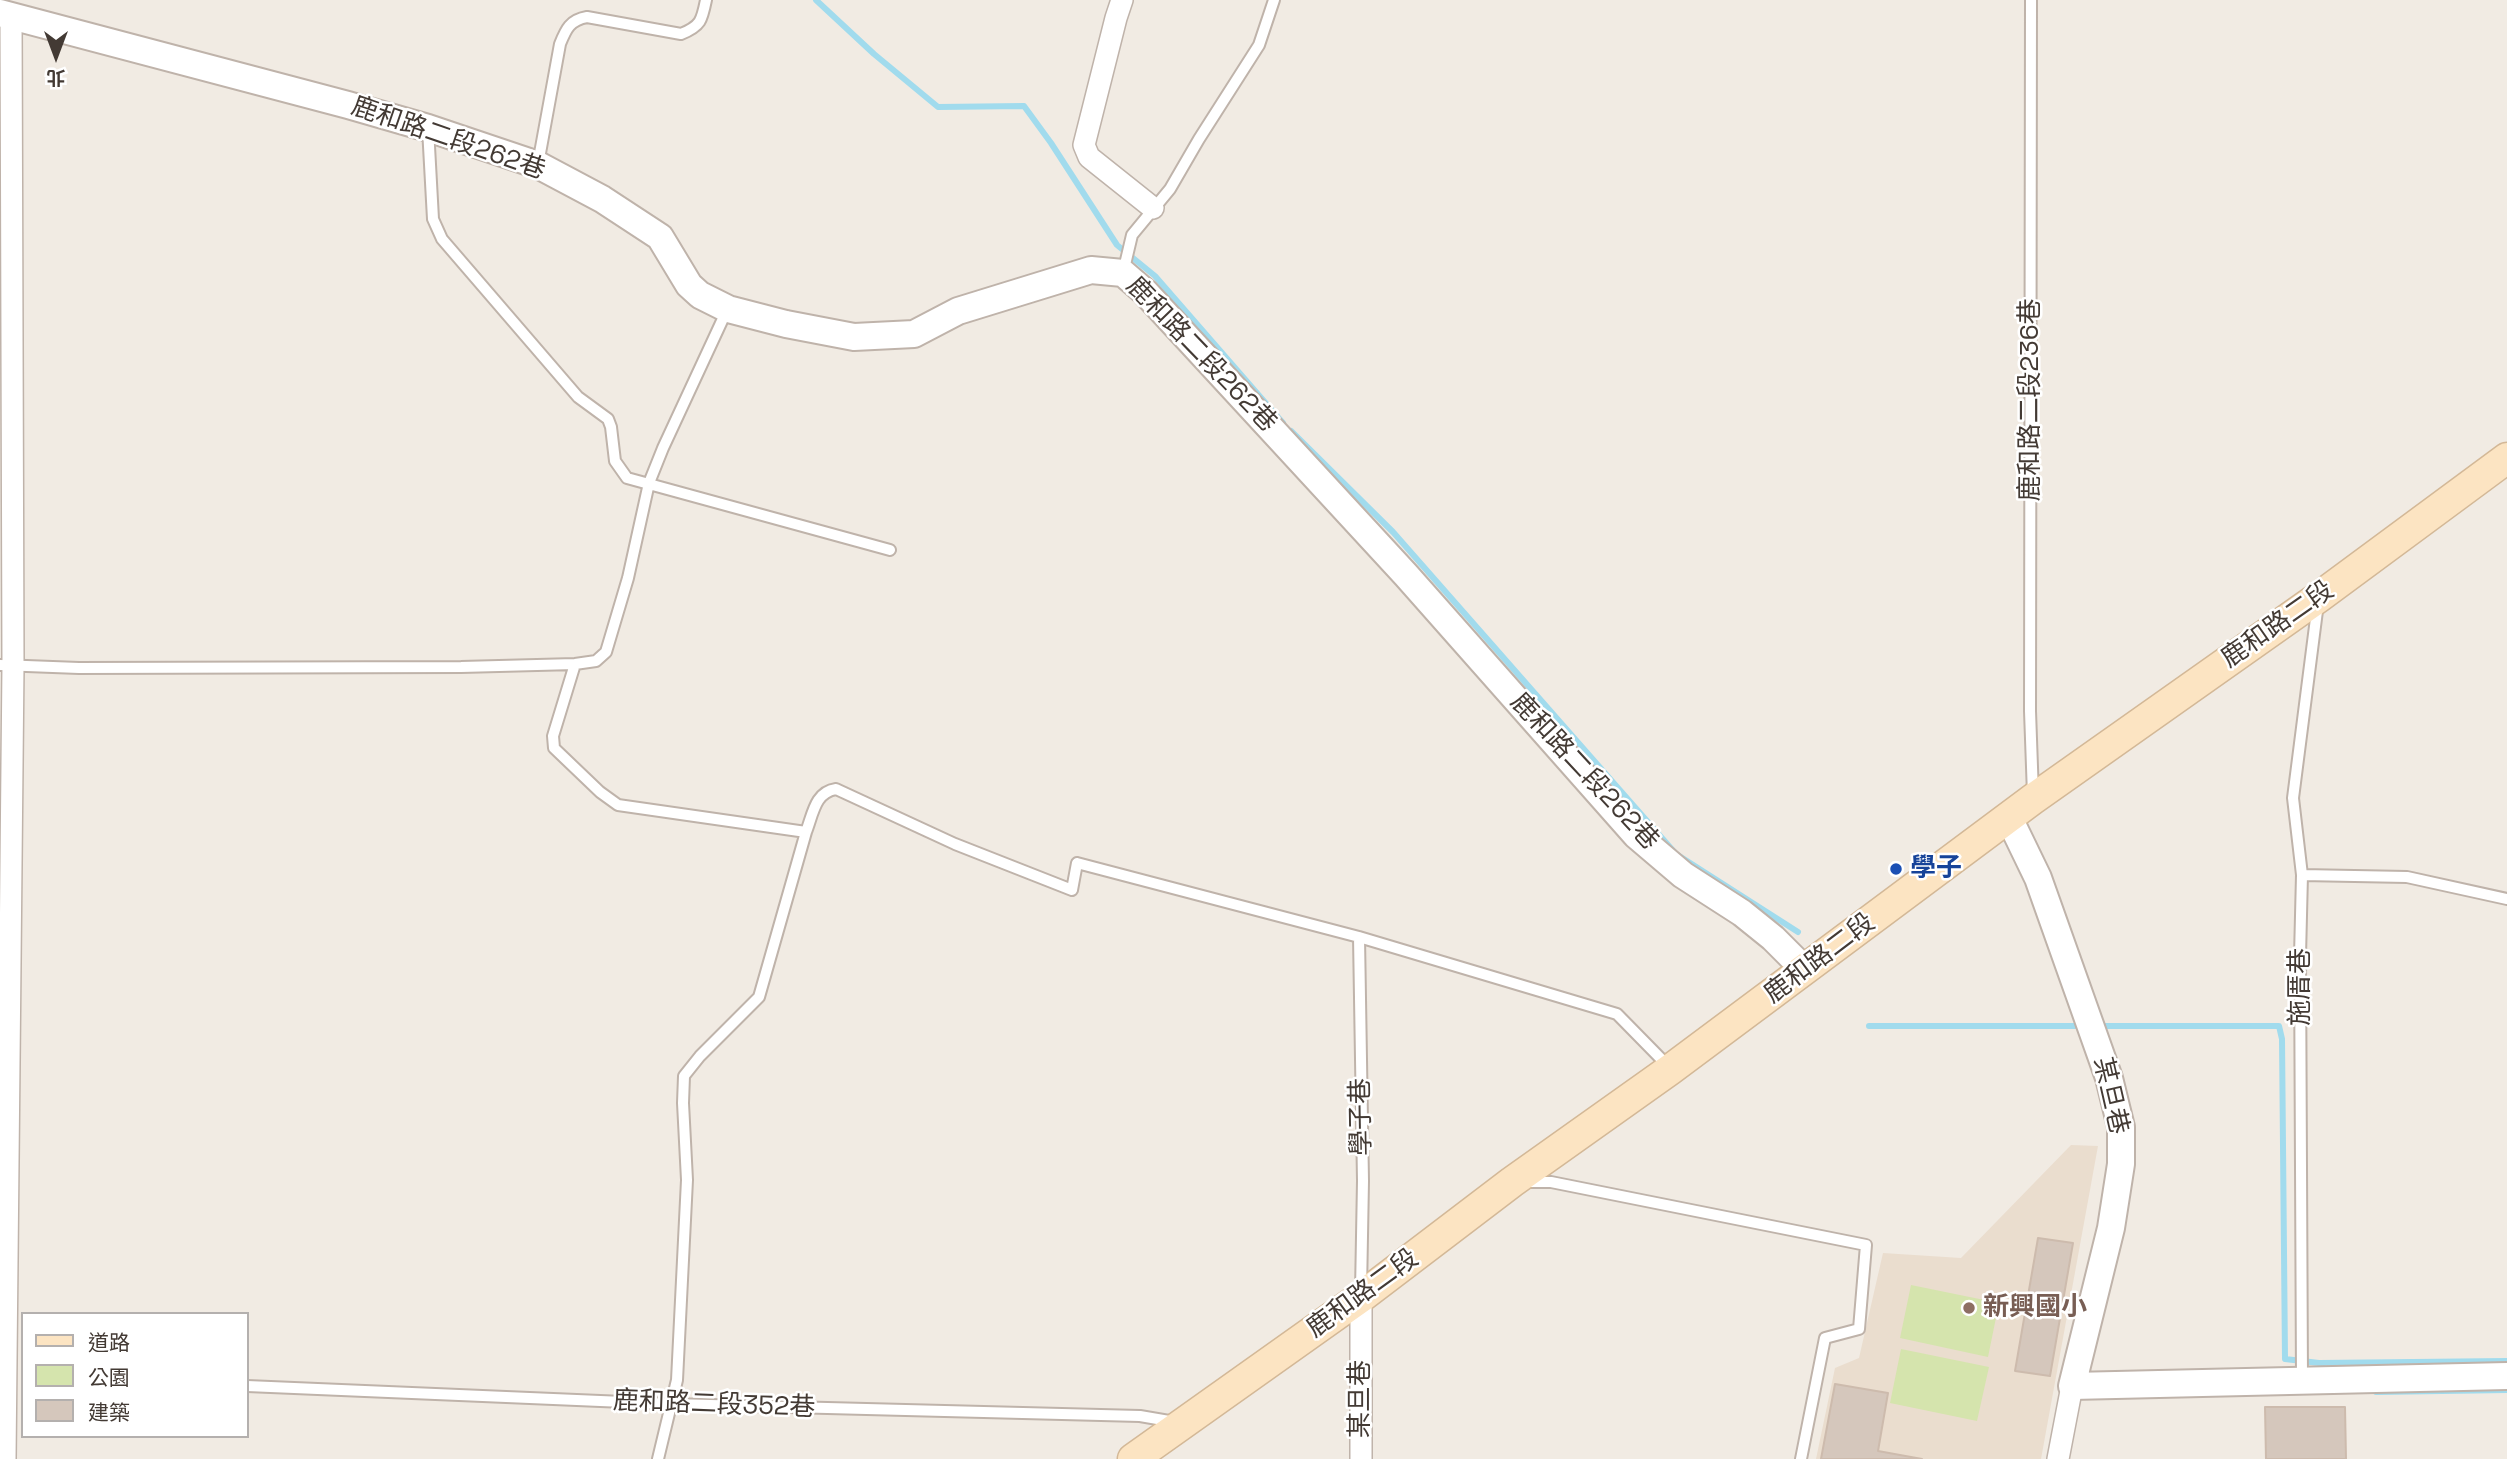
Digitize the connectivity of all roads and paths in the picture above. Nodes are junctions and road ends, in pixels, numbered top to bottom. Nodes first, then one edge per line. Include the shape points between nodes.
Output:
1 (706, 0) edge
2 (1122, 0) edge
3 (1274, 0) edge
4 (2031, 0) edge
5 (5, 14) edge
6 (428, 128) junction
7 (538, 166) junction
8 (1153, 208) junction
9 (1123, 273) junction
10 (728, 309) junction
11 (2507, 458) edge
12 (649, 483) junction
13 (890, 550) dead end
14 (2319, 597) junction
15 (575, 664) junction
16 (6, 665) edge
17 (2033, 799) junction
18 (2008, 818) junction
19 (806, 832) junction
20 (2302, 875) junction
21 (2507, 899) edge
22 (1359, 937) junction
23 (1805, 970) junction
24 (1671, 1069) junction
25 (1512, 1182) junction
26 (1360, 1297) junction
27 (6, 1376) edge
28 (2507, 1376) edge
29 (2302, 1380) junction
30 (248, 1386) edge
31 (2072, 1386) junction
32 (671, 1404) junction
33 (1181, 1423) junction
34 (5, 1459) edge
35 (658, 1459) edge
36 (1133, 1459) edge
37 (1361, 1459) edge
38 (1801, 1459) edge
39 (2059, 1459) edge

1 - 7 lane via 695,28 681,34 587,17 567,26
2 - 8 street via 1084,145 1089,157
3 - 8 lane via 1259,45 1170,189
4 - 17 lane, 鹿和路二段236巷
5 - 6 street, 鹿和路二段262巷
5 - 16 street
6 - 7 street, 鹿和路二段262巷
6 - 12 lane via 433,219 442,239 578,397 608,419 615,461 626,478
7 - 10 street, 鹿和路二段262巷 via 602,199 660,237 688,285
8 - 9 lane via 1132,235
9 - 10 street, 鹿和路二段262巷 via 1091,271 1009,295 958,311 915,334 854,337
9 - 23 street, 鹿和路二段262巷 via 1406,575 1636,835 1683,875 1742,913
10 - 12 lane
11 - 14 main road, 鹿和路二段
12 - 13 lane
12 - 15 lane via 606,652 596,661
14 - 17 main road, 鹿和路二段
14 - 20 lane, 施厝巷 via 2293,798
15 - 16 lane
15 - 19 lane via 553,736 554,748 600,792 618,805
16 - 27 street
17 - 18 main road, 鹿和路二段
18 - 23 main road, 鹿和路二段
18 - 31 street, 某旦巷 via 2038,878 2109,1078 2121,1127 2121,1164 2111,1228
19 - 22 lane via 820,795 836,789 954,844 1072,890 1076,863
19 - 32 lane via 759,997 684,1076 687,1180 677,1380
20 - 21 lane via 2407,877
20 - 29 lane, 施厝巷
22 - 24 lane via 1617,1014
22 - 26 lane, 學子巷
23 - 24 main road, 鹿和路二段
24 - 25 main road, 鹿和路二段
25 - 26 main road, 鹿和路二段
25 - 38 lane via 1551,1182 1866,1245 1859,1329 1825,1338
26 - 33 main road, 鹿和路二段
26 - 37 street, 某旦巷
27 - 34 street
28 - 29 street
29 - 31 street
30 - 32 lane, 鹿和路二段352巷
31 - 39 street
32 - 33 lane, 鹿和路二段352巷 via 1140,1416
32 - 35 lane
33 - 36 main road, 鹿和路二段

